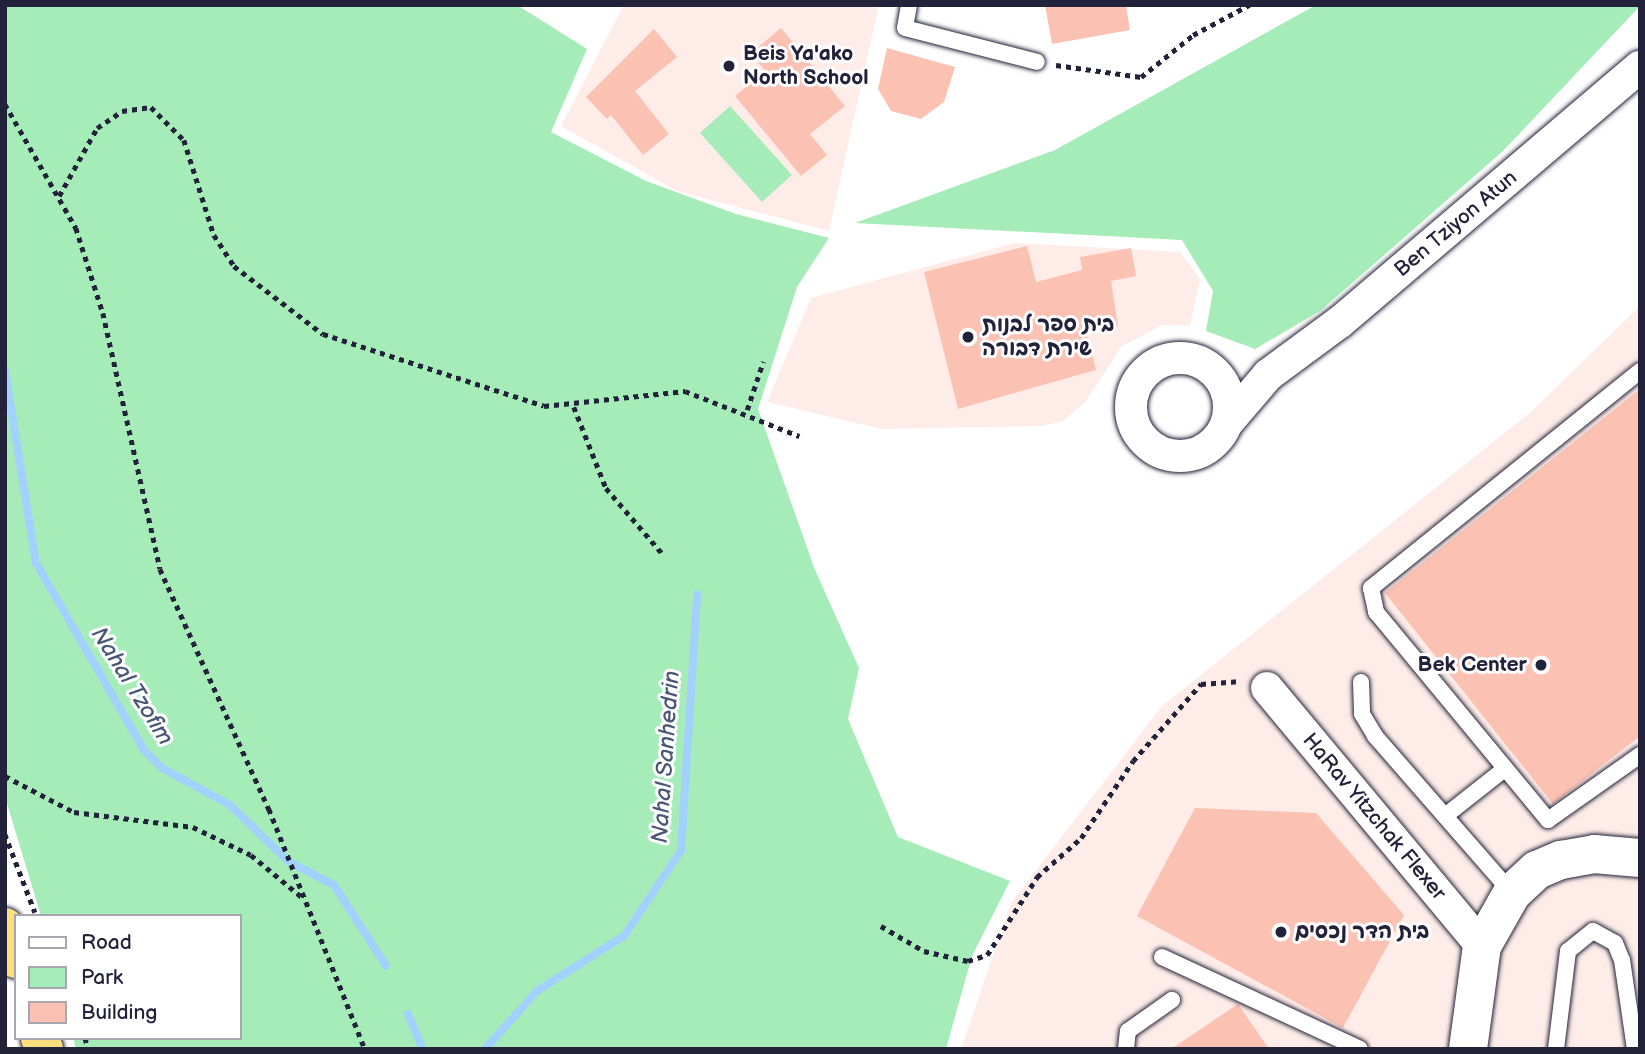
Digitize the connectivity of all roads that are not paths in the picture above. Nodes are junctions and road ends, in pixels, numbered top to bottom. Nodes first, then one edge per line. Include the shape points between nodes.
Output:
1 (909, 5) edge
2 (1037, 62) road end
3 (1640, 67) edge
4 (1640, 371) edge
5 (1219, 376) junction
6 (1268, 376) junction
7 (1228, 422) junction
8 (1361, 682) dead end
9 (1267, 688) road end
10 (1640, 755) edge
11 (1502, 771) junction
12 (1445, 816) junction
13 (1640, 858) edge
14 (1512, 893) junction
15 (5, 927) edge
16 (1482, 946) junction
17 (14, 953) edge
18 (1162, 957) dead end
19 (1172, 1000) dead end
20 (1126, 1049) edge
21 (1360, 1049) edge
22 (1468, 1049) edge
23 (1556, 1049) edge
24 (1635, 1049) edge

1 - 2 lane via 905,28
3 - 6 street, Ben Tziyon Atun via 1340,322
4 - 11 lane via 1371,589 1376,612
5 - 6 street
5 - 7 street via 1227,390
5 - 7 street via 1192,358 1159,362 1136,385 1132,418 1150,446 1180,456 1209,447
6 - 7 street, Ben Tziyon Atun
8 - 12 lane via 1362,714 1375,736
9 - 16 street, HaRav Yitzchak Flexer
10 - 11 lane via 1548,820
11 - 12 lane
12 - 14 lane
13 - 14 street via 1594,854 1561,860 1537,870
14 - 16 street
15 - 17 highway
16 - 22 street
18 - 21 lane
19 - 20 lane via 1128,1031
23 - 24 lane via 1568,951 1592,931 1615,943 1622,960

